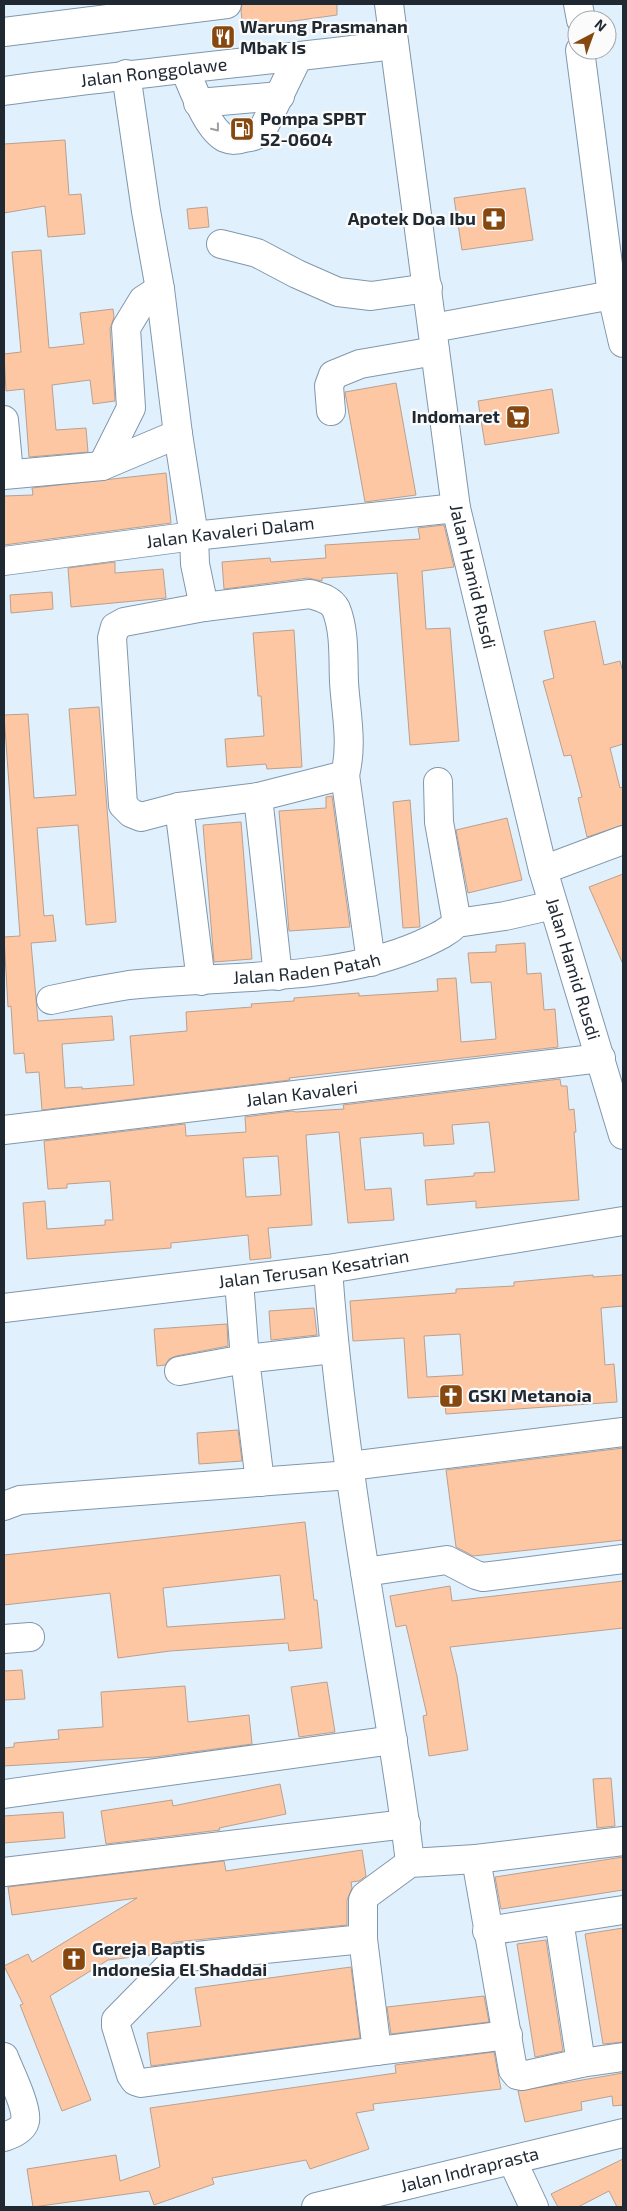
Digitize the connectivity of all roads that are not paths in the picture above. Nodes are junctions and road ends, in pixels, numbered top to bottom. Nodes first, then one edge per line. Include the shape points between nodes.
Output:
1 (227, 4) edge
2 (389, 4) edge
3 (188, 7) edge
4 (131, 10) edge
5 (4, 32) edge
6 (394, 45) junction
7 (298, 57) junction
8 (582, 60) edge
9 (185, 70) junction
10 (126, 74) junction
11 (4, 91) edge
12 (280, 96) junction
13 (198, 103) junction
14 (221, 244) dead end
15 (428, 288) junction
16 (160, 289) junction
17 (618, 294) edge
18 (434, 339) junction
19 (623, 343) edge
20 (331, 411) dead end
21 (4, 420) edge
22 (178, 434) junction
23 (102, 466) junction
24 (6, 475) edge
25 (456, 508) junction
26 (194, 536) junction
27 (4, 562) edge
28 (204, 607) junction
29 (345, 774) junction
30 (438, 782) dead end
31 (258, 797) junction
32 (179, 808) junction
33 (623, 840) edge
34 (543, 870) junction
35 (553, 905) junction
36 (457, 922) junction
37 (371, 962) junction
38 (278, 976) junction
39 (201, 981) junction
40 (51, 1000) dead end
41 (601, 1058) junction
42 (622, 1124) edge
43 (4, 1130) edge
44 (623, 1221) edge
45 (328, 1269) junction
46 (239, 1281) junction
47 (4, 1308) edge
48 (333, 1349) junction
49 (245, 1359) junction
50 (179, 1371) dead end
51 (623, 1432) edge
52 (350, 1470) junction
53 (260, 1482) junction
54 (4, 1506) edge
55 (623, 1559) edge
56 (365, 1572) junction
57 (393, 1740) junction
58 (4, 1794) edge
59 (406, 1824) junction
60 (623, 1841) edge
61 (476, 1859) junction
62 (410, 1863) junction
63 (4, 1872) edge
64 (623, 1910) edge
65 (559, 1920) junction
66 (488, 1931) junction
67 (363, 1939) junction
68 (508, 2036) junction
69 (378, 2050) junction
70 (623, 2057) edge
71 (581, 2062) junction
72 (6, 2070) edge
73 (623, 2133) edge
74 (4, 2137) edge
75 (512, 2160) junction
76 (324, 2206) edge
77 (534, 2207) edge

1 - 3 street
2 - 6 street, Jalan Hamid Rusdi
3 - 4 street
4 - 5 street
6 - 7 street, Jalan Ronggolawe
6 - 15 street, Jalan Hamid Rusdi
7 - 9 street, Jalan Ronggolawe
7 - 12 street
8 - 17 street
9 - 10 street, Jalan Ronggolawe
9 - 13 street
10 - 11 street, Jalan Ronggolawe
10 - 16 street
12 - 13 street
13 -> 12 street via 216,131 234,140 257,136
14 - 15 street via 258,253 338,292 371,296
15 - 18 street, Jalan Hamid Rusdi
16 - 22 street
16 - 23 street via 143,300 126,328 130,408
17 - 18 street
17 - 19 street
18 - 20 street via 333,374 328,386
18 - 25 street, Jalan Hamid Rusdi
21 - 24 street
22 - 23 street
22 - 26 street
23 - 24 street
25 - 26 street, Jalan Kavaleri Dalam
25 - 34 street, Jalan Hamid Rusdi
26 - 27 street, Jalan Kavaleri Dalam
26 - 28 street via 195,564
28 - 29 street via 310,594 325,598 335,608 341,626 350,735
28 - 32 street via 124,622 115,627 112,638 123,805 141,817
29 - 31 street
29 - 37 street
30 - 36 street via 439,822
31 - 32 street
31 - 38 street
32 - 39 street
33 - 34 street
34 - 35 street, Jalan Hamid Rusdi
35 - 36 street, Jalan Raden Patah
35 - 41 street, Jalan Hamid Rusdi
36 - 37 street, Jalan Raden Patah via 451,930
37 - 38 street, Jalan Raden Patah
38 - 39 street, Jalan Raden Patah
39 - 40 street, Jalan Raden Patah via 131,985
41 - 42 street, Jalan Hamid Rusdi
41 - 43 street, Jalan Kavaleri
44 - 45 street, Jalan Terusan Kesatrian
45 - 46 street, Jalan Terusan Kesatrian
45 - 48 street
46 - 47 street, Jalan Terusan Kesatrian
46 - 49 street
48 - 49 street
48 - 52 street
49 - 50 street
49 - 53 street
51 - 52 street
52 - 53 street
52 - 56 street
53 - 54 street via 20,1500
55 - 56 street via 483,1577 447,1560
56 - 57 street
57 - 58 street
57 - 59 street
59 - 62 street
59 - 63 street
60 - 61 street
61 - 62 street
61 - 66 street
62 - 67 street via 365,1896
64 - 65 street
65 - 66 street
65 - 71 street
66 - 68 street
67 - 69 street
67 - 69 street via 177,1958 116,2020 116,2026 131,2076 141,2082
68 - 69 street
68 - 71 street via 513,2070 517,2075
70 - 71 street
72 - 74 street via 25,2112 25,2122 18,2131
73 - 75 street, Jalan Indraprasta
75 - 76 street, Jalan Indraprasta
75 - 77 street

